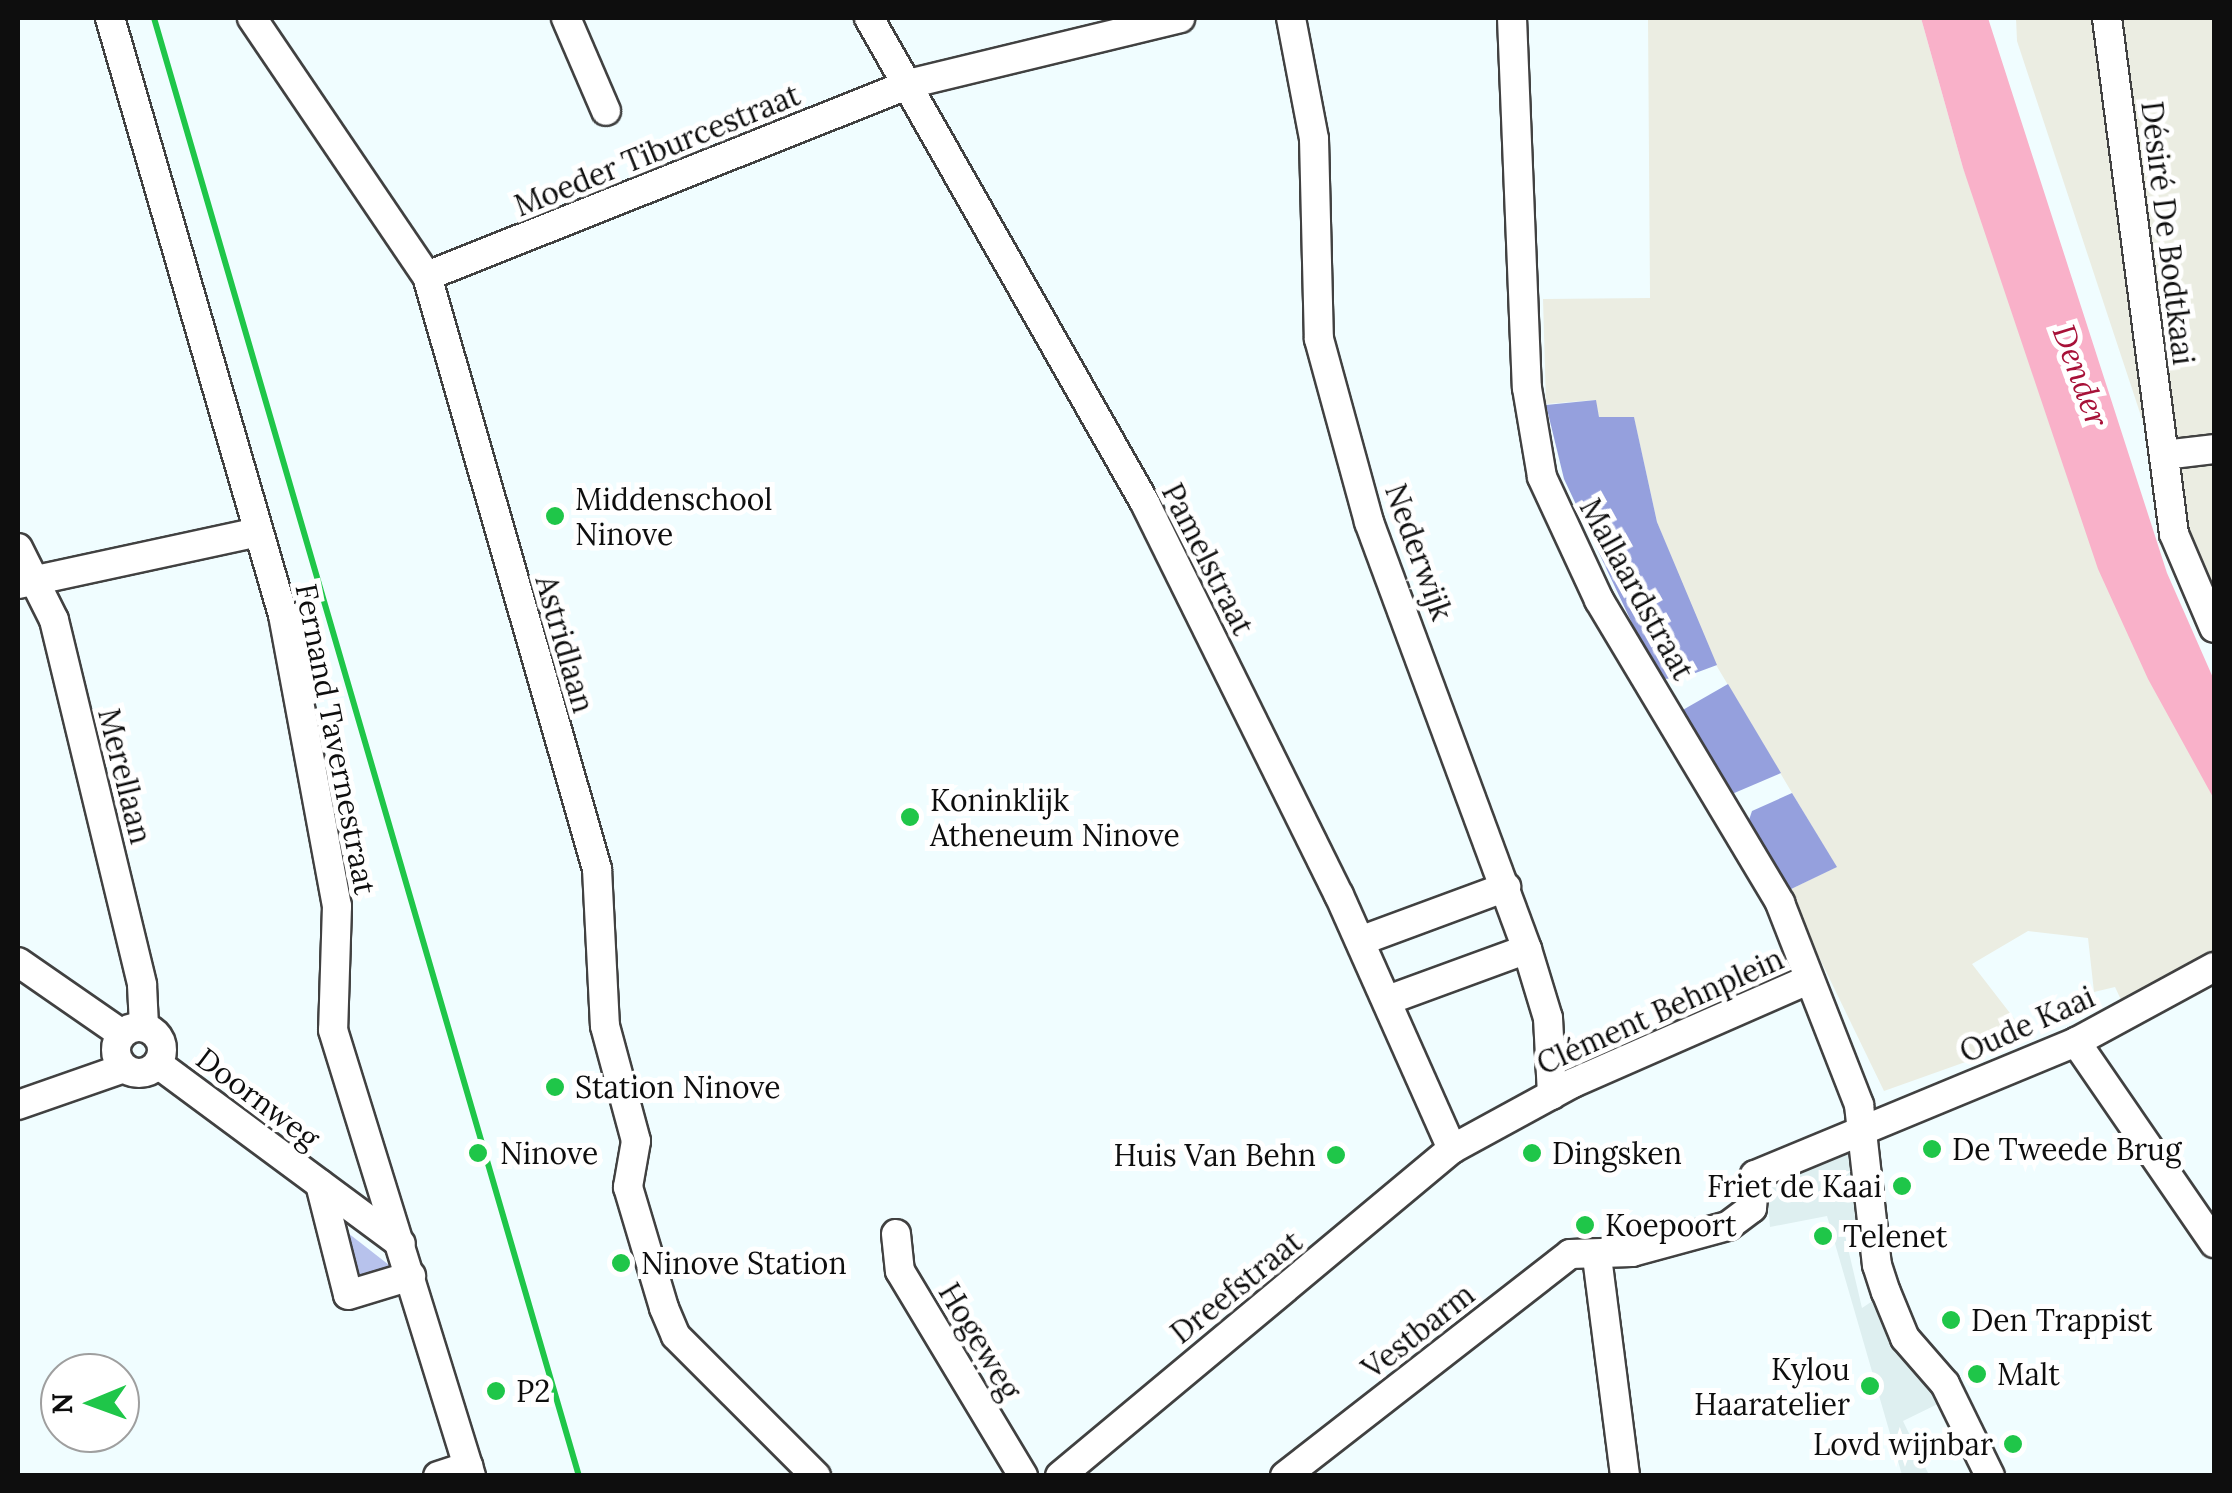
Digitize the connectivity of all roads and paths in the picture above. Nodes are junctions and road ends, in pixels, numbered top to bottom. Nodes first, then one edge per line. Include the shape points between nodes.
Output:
1 (110, 18) edge
2 (252, 18) edge
3 (566, 18) edge
4 (869, 18) edge
5 (1180, 18) edge
6 (1290, 18) edge
7 (1512, 18) edge
8 (2107, 18) edge
9 (912, 83) junction
10 (606, 112) dead end
11 (427, 276) junction
12 (2214, 449) edge
13 (2164, 456) junction
14 (258, 532) junction
15 (18, 548) edge
16 (25, 582) edge
17 (2214, 628) edge
18 (1506, 886) junction
19 (1360, 941) junction
20 (1528, 949) junction
21 (18, 962) edge
22 (2214, 967) edge
23 (1808, 980) junction
24 (1388, 1000) junction
25 (133, 1030) junction
26 (2076, 1042) junction
27 (158, 1064) junction
28 (124, 1068) junction
29 (1552, 1095) junction
30 (18, 1105) edge
31 (1860, 1128) junction
32 (1452, 1149) junction
33 (320, 1184) junction
34 (896, 1234) dead end
35 (2214, 1243) edge
36 (401, 1244) junction
37 (1597, 1257) junction
38 (411, 1276) junction
39 (469, 1470) edge
40 (1983, 1473) edge
41 (438, 1476) edge
42 (816, 1476) edge
43 (1023, 1476) edge
44 (1060, 1476) edge
45 (1284, 1476) edge
46 (1624, 1476) edge

1 - 14 street, Fernand Tavernestraat
2 - 11 street, Astridlaan
3 - 10 street
4 - 9 street, Pamelstraat
5 - 9 street, Moeder Tiburcestraat
6 - 18 street, Nederwijk via 1314,139 1319,339 1370,522
7 - 23 street, Mallaardstraat via 1527,388 1542,477 1599,600 1762,868
8 - 13 street, Désiré De Bodtkaai
9 - 11 street, Moeder Tiburcestraat
9 - 19 street, Pamelstraat via 1145,504
11 - 42 street, Astridlaan via 597,868 605,1026 636,1141 628,1187 676,1336
12 - 13 street
13 - 17 street, Désiré De Bodtkaai via 2174,534
14 - 16 street
14 - 36 street, Fernand Tavernestraat via 282,614 337,906 334,1030
15 - 16 street, Merellaan
16 - 25 street, Merellaan via 52,616 142,985
18 - 19 street
18 - 20 street, Nederwijk
19 - 24 street, Pamelstraat
20 - 24 street
20 - 29 street, Nederwijk via 1548,1018
21 - 25 street
22 - 26 street, Oude Kaai
23 - 29 street, Clément Behnplein
23 - 31 street, Clément Behnplein via 1859,1105
24 - 32 street, Pamelstraat
25 - 27 street, Doornweg via 162,1042
25 - 28 street via 117,1058
26 - 31 street, Oude Kaai
26 - 35 street
27 - 28 street, Doornweg via 136,1073
27 - 33 street, Doornweg
28 - 30 street, Doornweg
29 - 32 street, Clément Behnplein
31 - 37 street, Oude Kaai via 1755,1175 1752,1208 1728,1226
31 - 40 street, Clément Behnplein via 1886,1292 1904,1338 1945,1384
32 - 44 street, Dreefstraat
33 - 36 street, Doornweg
33 - 38 street, Doornweg via 348,1295
34 - 43 street, Hogeweg via 900,1271
36 - 38 street, Fernand Tavernestraat
37 - 45 street, Vestbarm via 1570,1254
37 - 46 street
38 - 39 street, Fernand Tavernestraat
39 - 41 street

